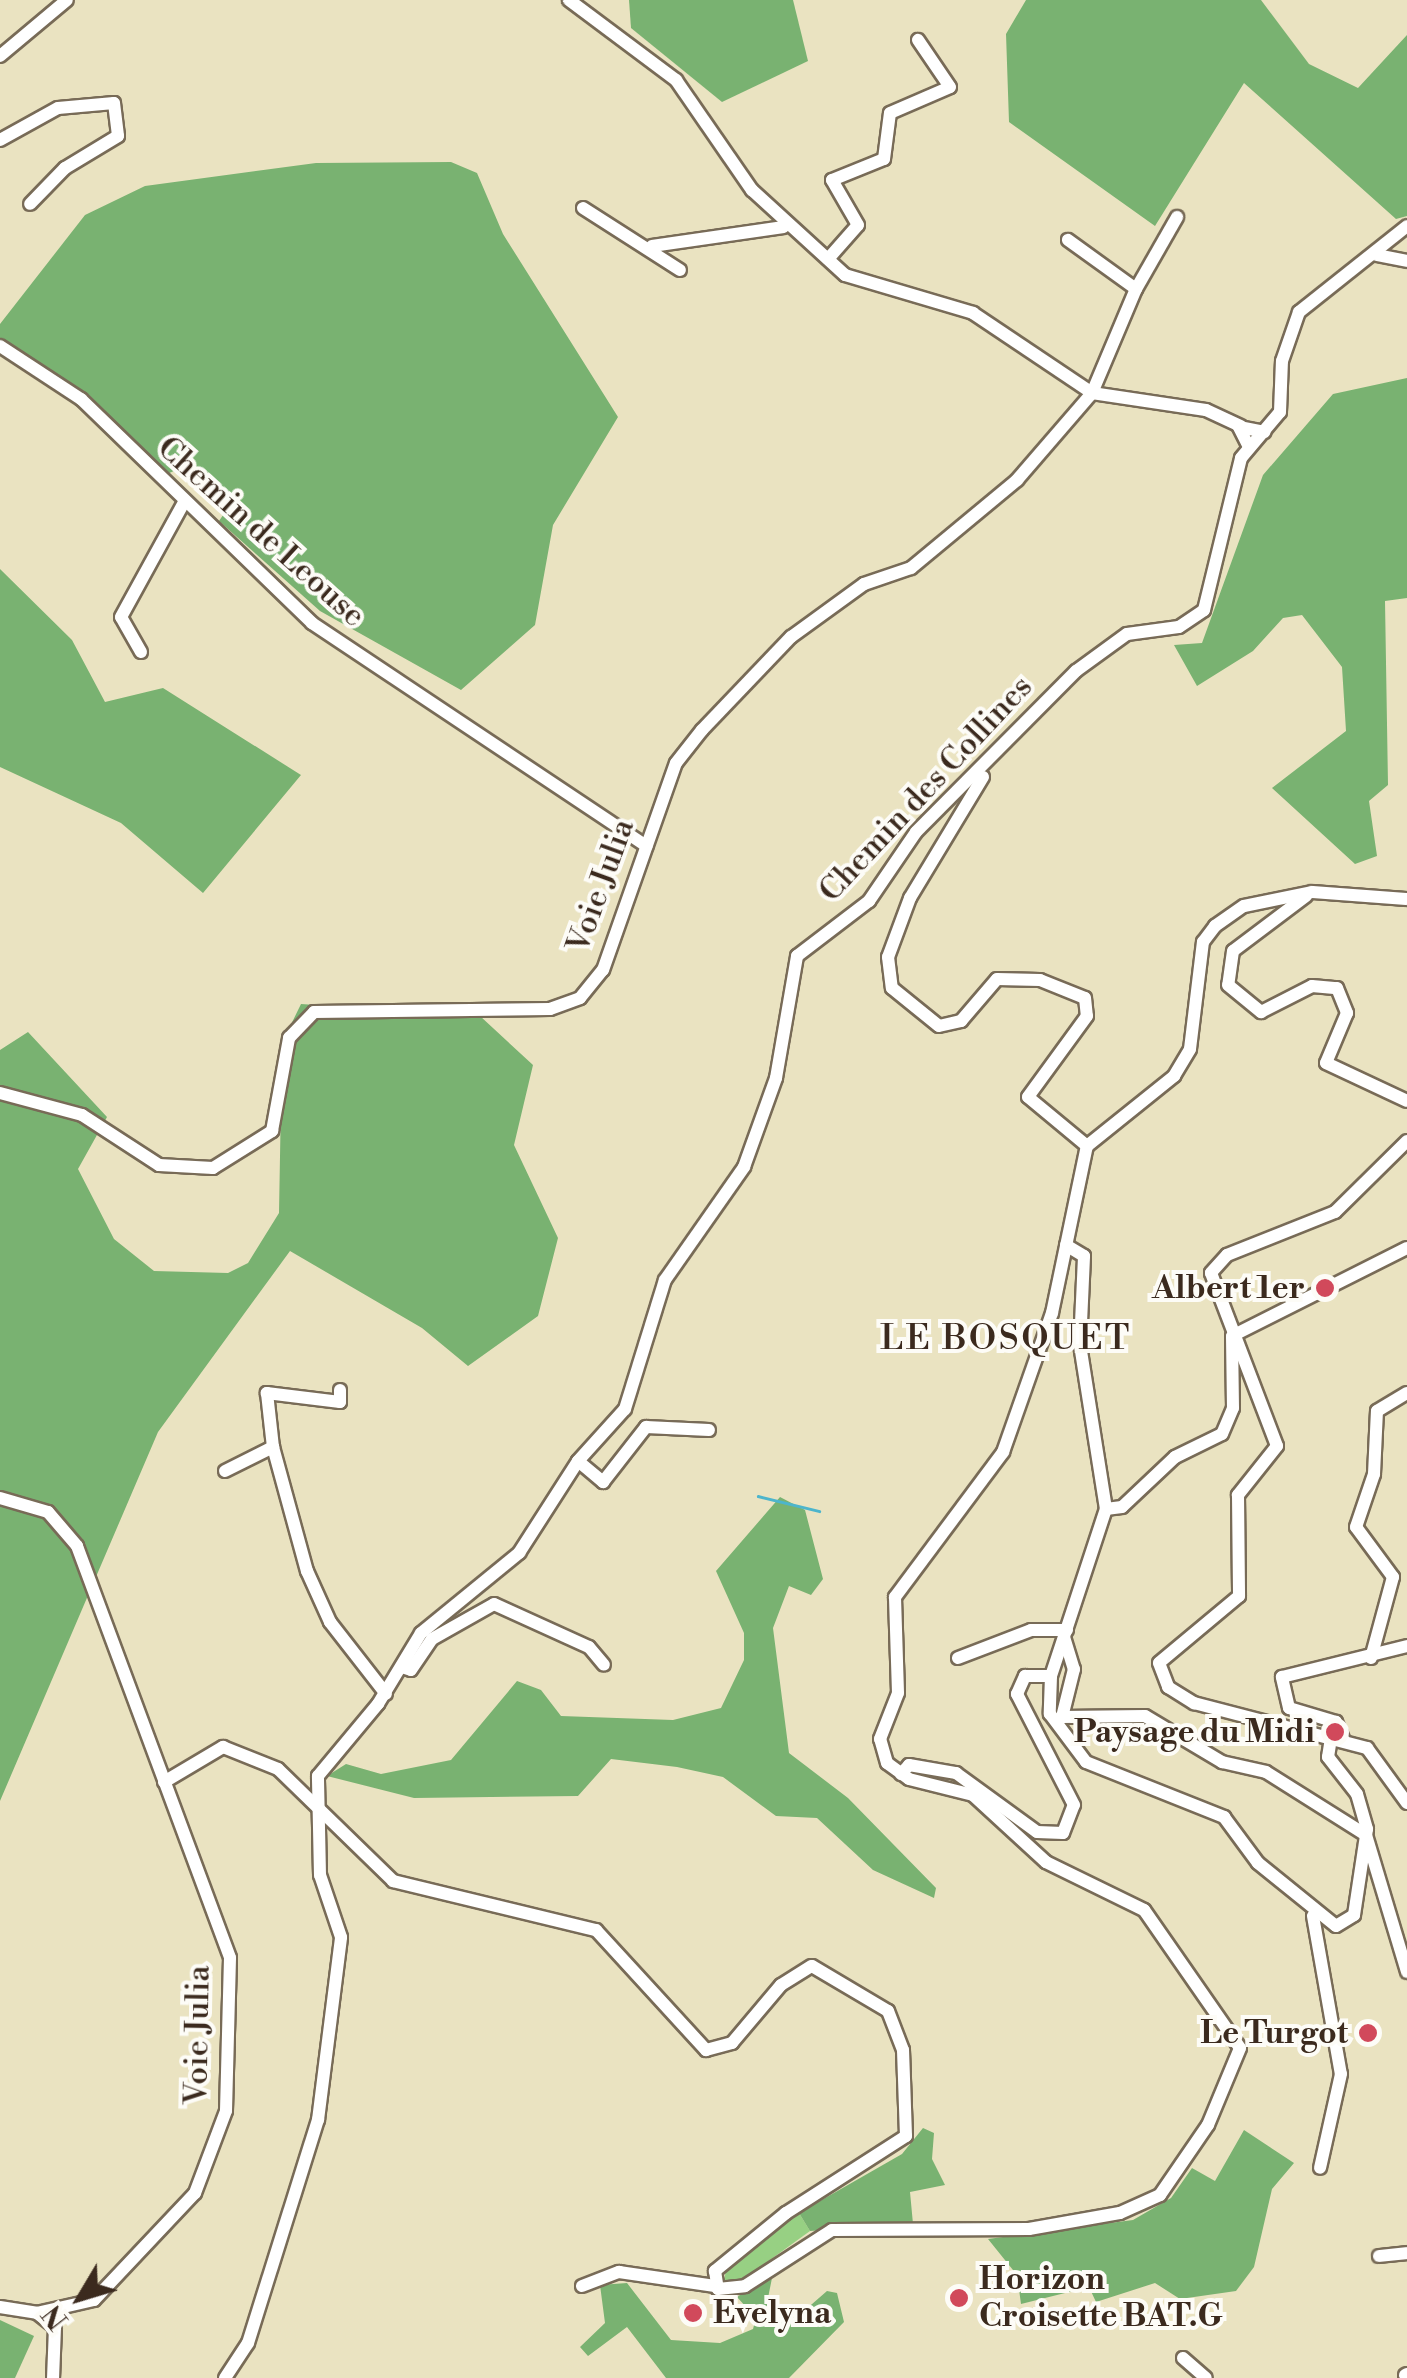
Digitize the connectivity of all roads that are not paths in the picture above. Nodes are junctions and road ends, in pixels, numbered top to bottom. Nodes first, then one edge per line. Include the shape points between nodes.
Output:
1 (66, 0) edge
2 (569, 0) edge
3 (918, 40) dead end
4 (0, 56) edge
5 (0, 140) edge
6 (30, 204) dead end
7 (583, 208) dead end
8 (1177, 217) dead end
9 (1407, 226) edge
10 (784, 227) junction
11 (1068, 240) dead end
12 (652, 246) junction
13 (1376, 255) junction
14 (828, 259) junction
15 (1407, 261) edge
16 (680, 270) dead end
17 (1136, 290) junction
18 (0, 346) edge
19 (1092, 393) junction
20 (1240, 426) junction
21 (1265, 432) junction
22 (1248, 447) junction
23 (182, 504) junction
24 (141, 652) dead end
25 (989, 766) junction
26 (647, 846) junction
27 (1312, 892) junction
28 (1407, 900) edge
29 (0, 1093) edge
30 (1407, 1101) edge
31 (1407, 1141) edge
32 (1086, 1146) junction
33 (1066, 1245) junction
34 (1407, 1248) edge
35 (1232, 1336) junction
36 (340, 1390) dead end
37 (1407, 1393) edge
38 (710, 1430) dead end
39 (273, 1448) junction
40 (578, 1460) junction
41 (225, 1471) dead end
42 (0, 1498) edge
43 (1106, 1509) junction
44 (1066, 1633) junction
45 (1407, 1646) edge
46 (958, 1658) dead end
47 (1371, 1658) junction
48 (604, 1665) dead end
49 (402, 1667) junction
50 (1050, 1676) junction
51 (386, 1694) junction
52 (1338, 1740) junction
53 (900, 1774) junction
54 (164, 1782) junction
55 (316, 1803) junction
56 (1407, 1804) edge
57 (1366, 1836) junction
58 (1313, 1916) junction
59 (1407, 1972) edge
60 (1320, 2168) dead end
61 (1404, 2248) edge
62 (1379, 2256) dead end
63 (582, 2286) dead end
64 (715, 2286) junction
65 (0, 2307) edge
66 (38, 2313) junction
67 (1184, 2358) dead end
68 (53, 2378) edge
69 (225, 2378) edge
70 (1206, 2378) edge

1 - 4 street
2 - 10 street via 676,80
3 - 14 street via 950,87 890,114 884,159 832,180 858,226
5 - 6 street via 58,108 114,103 118,136 65,168
7 - 12 street
8 - 17 street, Voie Julia
9 - 13 street
10 - 12 street
10 - 14 street
11 - 17 street
12 - 16 street
13 - 15 street
13 - 21 street via 1299,312 1282,361 1280,412
14 - 19 street via 844,275 973,313
17 - 19 street, Voie Julia
18 - 23 street, Chemin de Leouse via 81,399
19 - 20 street via 1199,408
19 - 26 street, Voie Julia via 1017,480 911,568 864,584 791,637 676,763
20 - 21 street
20 - 22 street
21 - 22 street
22 - 25 street, Chemin des Collines via 1204,610 1097,653
23 - 24 street via 121,617
23 - 26 street, Chemin de Leouse via 312,622
25 - 32 street via 910,898 888,957 892,988 938,1026 961,1021 998,979 1040,980 1085,998 1087,1016 1028,1096
25 - 40 street, Chemin des Collines via 916,832 869,901 798,956 776,1078 737,1185 665,1280 626,1410
26 - 29 street, Voie Julia via 602,970 580,998 550,1010 314,1012 288,1038 272,1131 224,1166 159,1166 82,1115
27 - 28 street
27 - 30 street via 1233,951 1228,985 1261,1012 1312,986 1337,988 1347,1013 1326,1063
27 - 32 street via 1244,906 1214,926 1203,942 1190,1049 1174,1076
31 - 35 street via 1335,1212 1218,1261 1210,1286
32 - 33 street
33 - 43 street via 1084,1256 1080,1345
33 - 53 street via 1003,1452 895,1597 898,1693 880,1739
34 - 35 street
35 - 43 street via 1233,1408 1222,1434 1162,1467 1122,1508
35 - 52 street via 1276,1446 1238,1496 1239,1596 1164,1650 1160,1676 1194,1703
36 - 39 street via 340,1402 267,1394
37 - 47 street via 1388,1398 1374,1416 1374,1474 1356,1527 1393,1577
38 - 40 street via 646,1427 603,1482
39 - 41 street
39 - 51 street via 307,1571 330,1622
40 - 49 street, Chemin des Collines via 526,1545 428,1625
42 - 54 street, Voie Julia via 48,1512 70,1533
43 - 44 street via 1084,1555
44 - 46 street via 1031,1630
44 - 50 street
44 - 57 street via 1074,1669 1062,1717 1144,1716 1222,1762 1266,1772
45 - 47 street
47 - 52 street via 1304,1665 1282,1677 1289,1708 1336,1722
48 - 49 street via 589,1648 494,1604 432,1639 411,1670
49 - 51 street, Chemin des Collines
50 - 53 street via 1025,1676 1017,1694 1074,1805 1063,1833 1037,1832 956,1773 908,1764
50 - 58 street via 1050,1714 1086,1762 1224,1816
51 - 55 street, Chemin des Collines via 318,1776
52 - 56 street via 1377,1754
52 - 57 street via 1328,1757 1363,1806
53 - 64 street via 972,1795 1046,1862 1155,1919 1240,2048 1216,2110 1171,2186 1132,2210 1029,2230 832,2230 745,2286
54 - 55 street via 232,1748 298,1781
54 - 66 street, Voie Julia via 230,1958 226,2112 210,2166 164,2233 94,2300
55 - 64 street via 393,1881 596,1930 700,2048 732,2043 781,1984 812,1966 895,2020 912,2114 906,2136 786,2213 716,2271
55 - 69 street, Chemin des Collines via 320,1876 340,1937 318,2120 248,2343
57 - 58 street via 1354,1915 1336,1926
57 - 59 street
58 - 60 street via 1340,2074
61 - 62 street
63 - 64 street via 618,2272
65 - 66 street
66 - 68 street via 54,2327
67 - 70 street

